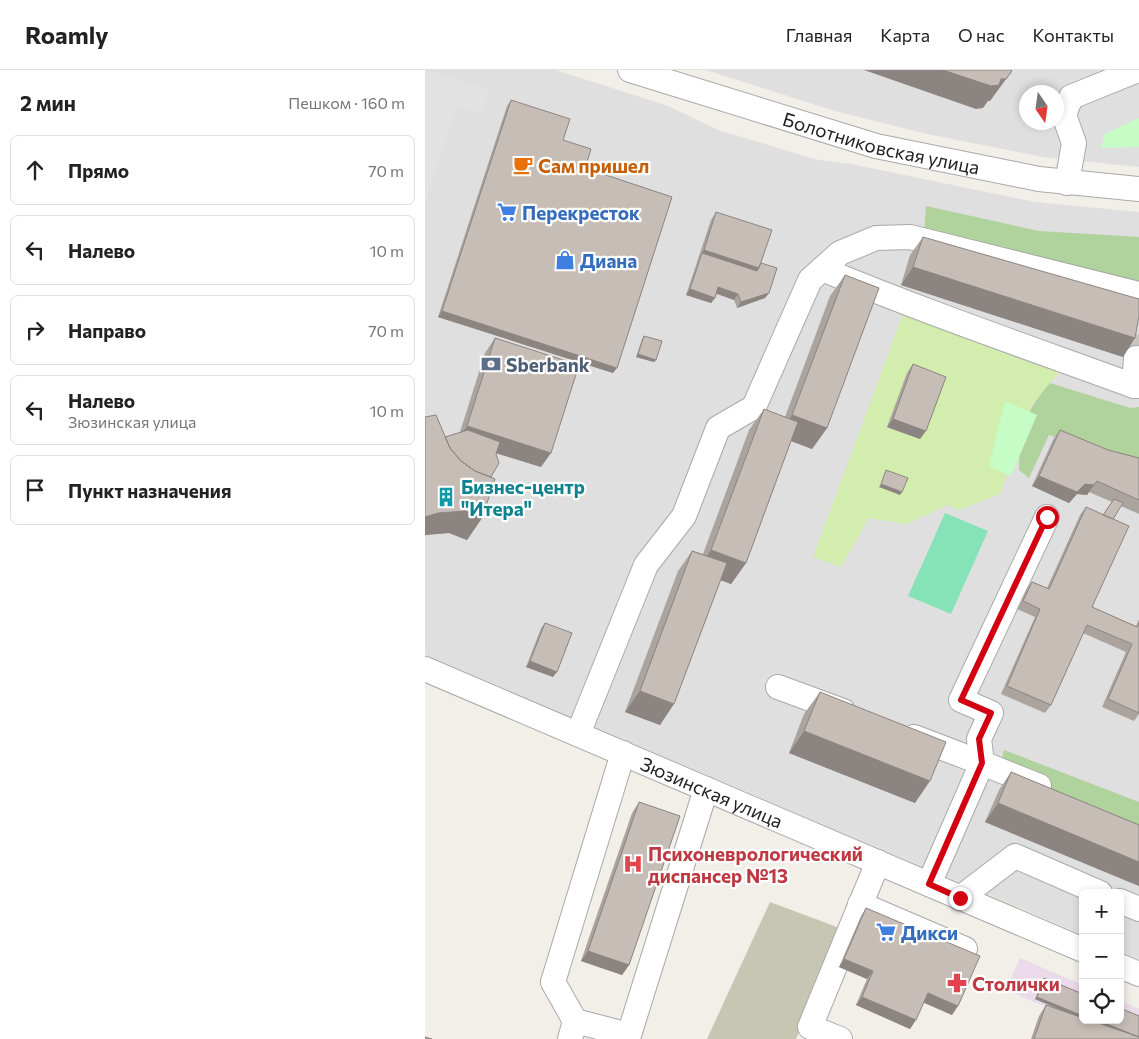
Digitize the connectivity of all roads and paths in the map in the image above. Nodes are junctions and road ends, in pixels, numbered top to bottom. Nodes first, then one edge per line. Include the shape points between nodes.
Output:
1 (631, 70) edge
2 (1137, 70) edge
3 (1067, 183) junction
4 (1139, 189) edge
5 (822, 269) junction
6 (1139, 294) edge
7 (1139, 308) edge
8 (1139, 314) edge
9 (1136, 358) edge
10 (1137, 386) edge
11 (1047, 517) dead end
12 (425, 669) edge
13 (778, 687) dead end
14 (861, 718) edge
15 (889, 728) edge
16 (578, 734) junction
17 (623, 753) junction
18 (982, 763) junction
19 (706, 789) junction
20 (1056, 793) edge
21 (877, 862) junction
22 (929, 884) junction
23 (1091, 889) edge
24 (960, 898) junction
25 (1124, 903) edge
26 (860, 904) junction
27 (1139, 909) edge
28 (1079, 948) edge
29 (965, 949) edge
30 (1124, 968) edge
31 (1139, 974) edge
32 (573, 1030) edge
33 (840, 1039) edge

1 - 3 street, Болотниковская улица via 876,146
2 - 3 street via 1071,97 1064,116 1074,143
3 - 4 street, Болотниковская улица
5 - 6 street via 840,253 876,238 910,236
5 - 10 street
5 - 16 street via 810,280 754,407 717,428 684,516 646,565
7 - 8 street
9 - 10 street
11 - 18 street via 961,700 991,713 979,739
12 - 16 street, Зюзинская улица
13 - 14 street
15 - 18 street
16 - 17 street, Зюзинская улица
17 - 19 street, Зюзинская улица
17 - 32 street via 553,982
18 - 20 street
18 - 22 street
19 - 21 street, Зюзинская улица
19 - 32 street via 629,1035
21 - 22 street, Зюзинская улица
21 - 26 street
22 - 24 street, Зюзинская улица
23 - 24 street via 1015,856
24 - 28 street, Зюзинская улица
25 - 27 street
26 - 29 street
26 - 33 street via 810,1027
30 - 31 street

